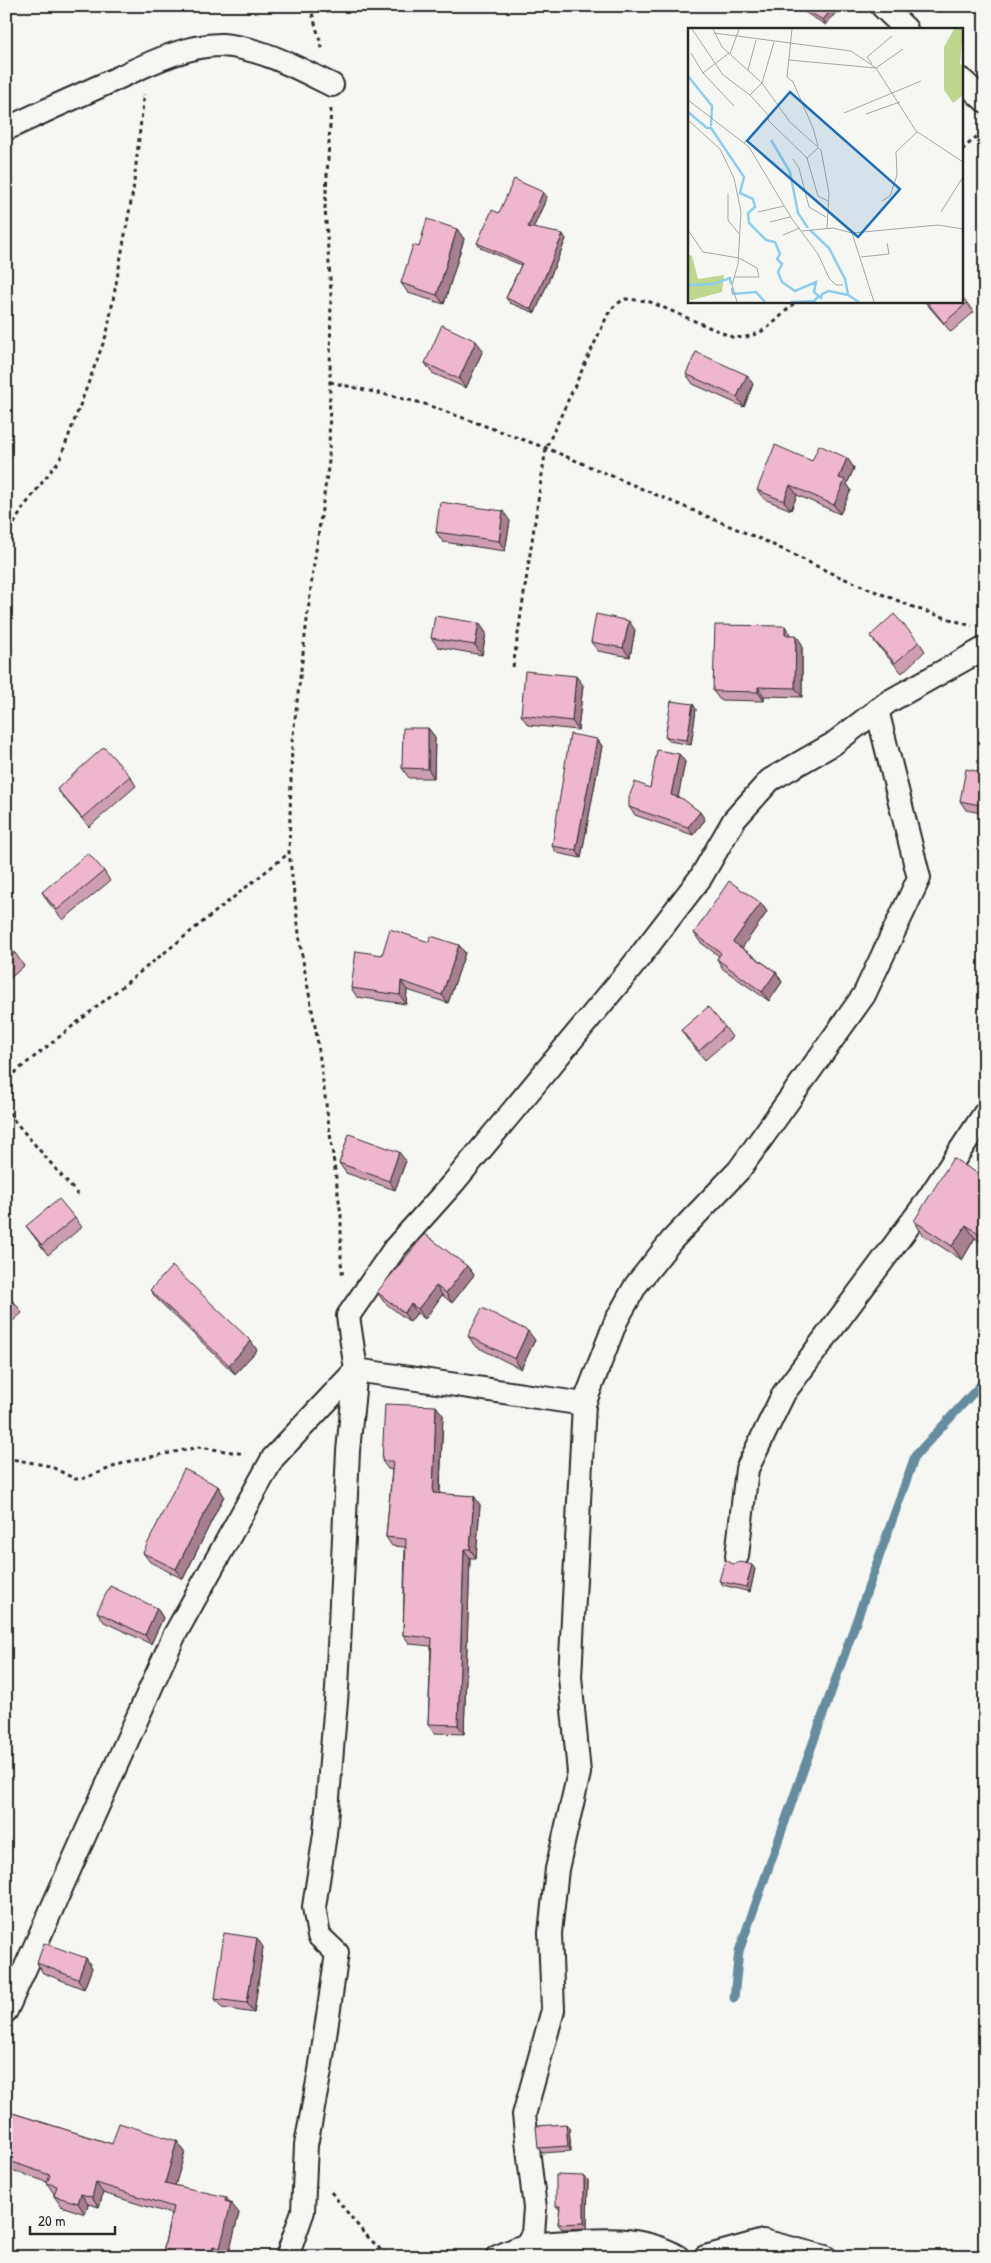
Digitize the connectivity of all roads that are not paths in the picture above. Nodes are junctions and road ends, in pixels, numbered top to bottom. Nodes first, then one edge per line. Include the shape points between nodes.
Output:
1 (882, 6) edge
2 (905, 28) edge
3 (964, 82) edge
4 (332, 85) road end
5 (985, 101) edge
6 (6, 129) edge
7 (985, 648) edge
8 (877, 710) junction
9 (985, 1113) edge
10 (356, 1370) junction
11 (584, 1404) junction
12 (737, 1556) dead end
13 (6, 2011) edge
14 (526, 2245) junction
15 (287, 2257) edge
16 (497, 2257) edge
17 (678, 2257) edge
18 (705, 2257) edge
19 (825, 2257) edge

1 - 2 street
3 - 5 street
4 - 6 street via 276,58 245,48 199,46 148,65
7 - 8 street
8 - 10 street via 833,744 770,780 734,820 701,877 632,968 395,1248 348,1316
8 - 11 street via 919,878 864,995 739,1170 672,1240 636,1285 616,1320
9 - 12 street via 922,1208 784,1393 747,1469
10 - 11 street
10 - 13 street via 273,1458 174,1636
10 - 15 street via 347,1460 336,1698 325,1834 314,1907 319,1936 338,1953 306,2145 303,2211
11 - 14 street via 570,1677 579,1773 556,1870 550,1933 553,2010 524,2115 534,2208 533,2234
14 - 16 street
14 - 17 street via 636,2242 664,2248
18 - 19 street via 763,2241

